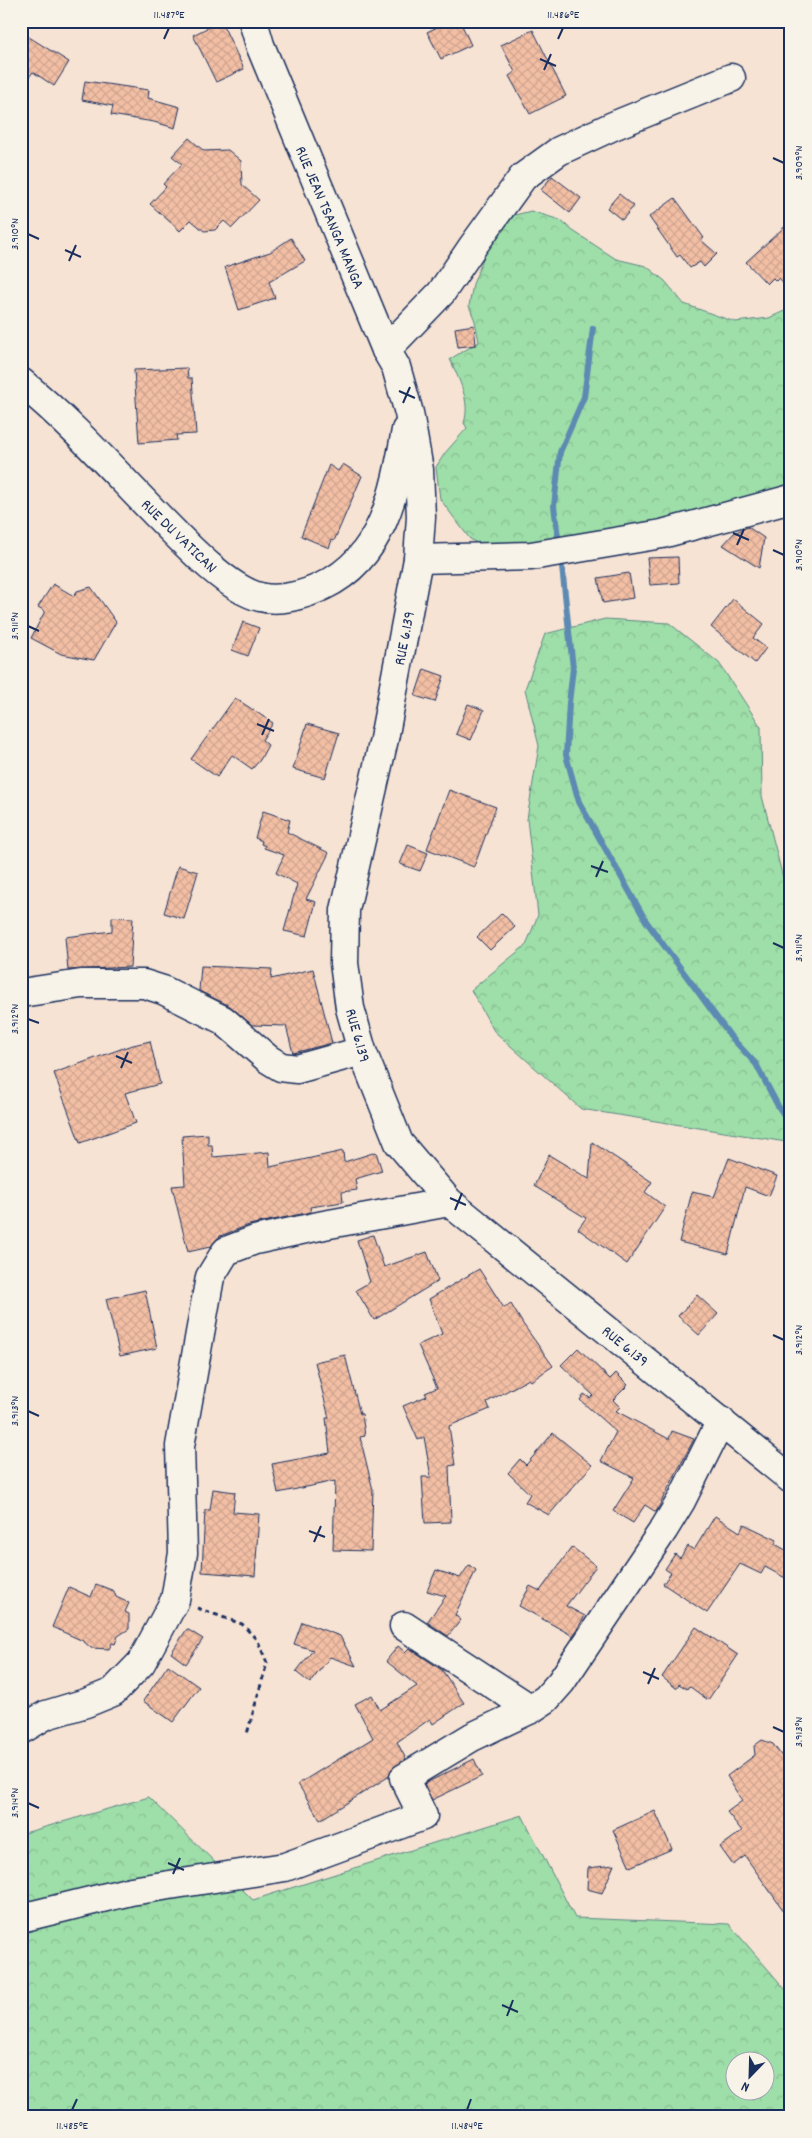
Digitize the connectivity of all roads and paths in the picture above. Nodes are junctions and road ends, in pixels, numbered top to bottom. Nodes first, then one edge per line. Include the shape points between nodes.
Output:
1 (253, 21) edge
2 (731, 78) dead end
3 (386, 350) junction
4 (21, 382) edge
5 (409, 413) junction
6 (791, 499) edge
7 (418, 559) junction
8 (21, 993) edge
9 (362, 1052) junction
10 (449, 1202) junction
11 (721, 1421) junction
12 (791, 1479) edge
13 (175, 1600) junction
14 (404, 1626) dead end
15 (531, 1709) junction
16 (21, 1730) edge
17 (247, 1734) dead end
18 (21, 1918) edge

1 - 3 street, RUE JEAN TSANGA MANGA via 260,45
2 - 3 street via 559,151 523,177 441,293
3 - 5 street, RUE JEAN TSANGA MANGA via 396,367
4 - 5 street, RUE DU VATICAN via 207,564 240,588 260,597 280,598 311,592 340,578 364,556 384,518 398,471
5 - 7 street, RUE 6.139 via 419,470
6 - 7 street via 662,534 540,554
7 - 9 street, RUE 6.139 via 384,739 346,910 344,962 350,1008
8 - 9 street via 81,984 144,984 223,1020 281,1067 297,1069
9 - 10 street, RUE 6.139 via 399,1143
10 - 11 street, RUE 6.139
10 - 13 street via 254,1240 226,1252 210,1277 180,1446 183,1553
11 - 12 street, RUE 6.139
11 - 15 street via 659,1537 561,1682 546,1699
13 - 16 street via 141,1663 113,1692 46,1715
13 - 17 path via 242,1624 258,1642 267,1663
14 - 15 street
15 - 18 street via 472,1737 404,1778 423,1816 285,1867 131,1891

